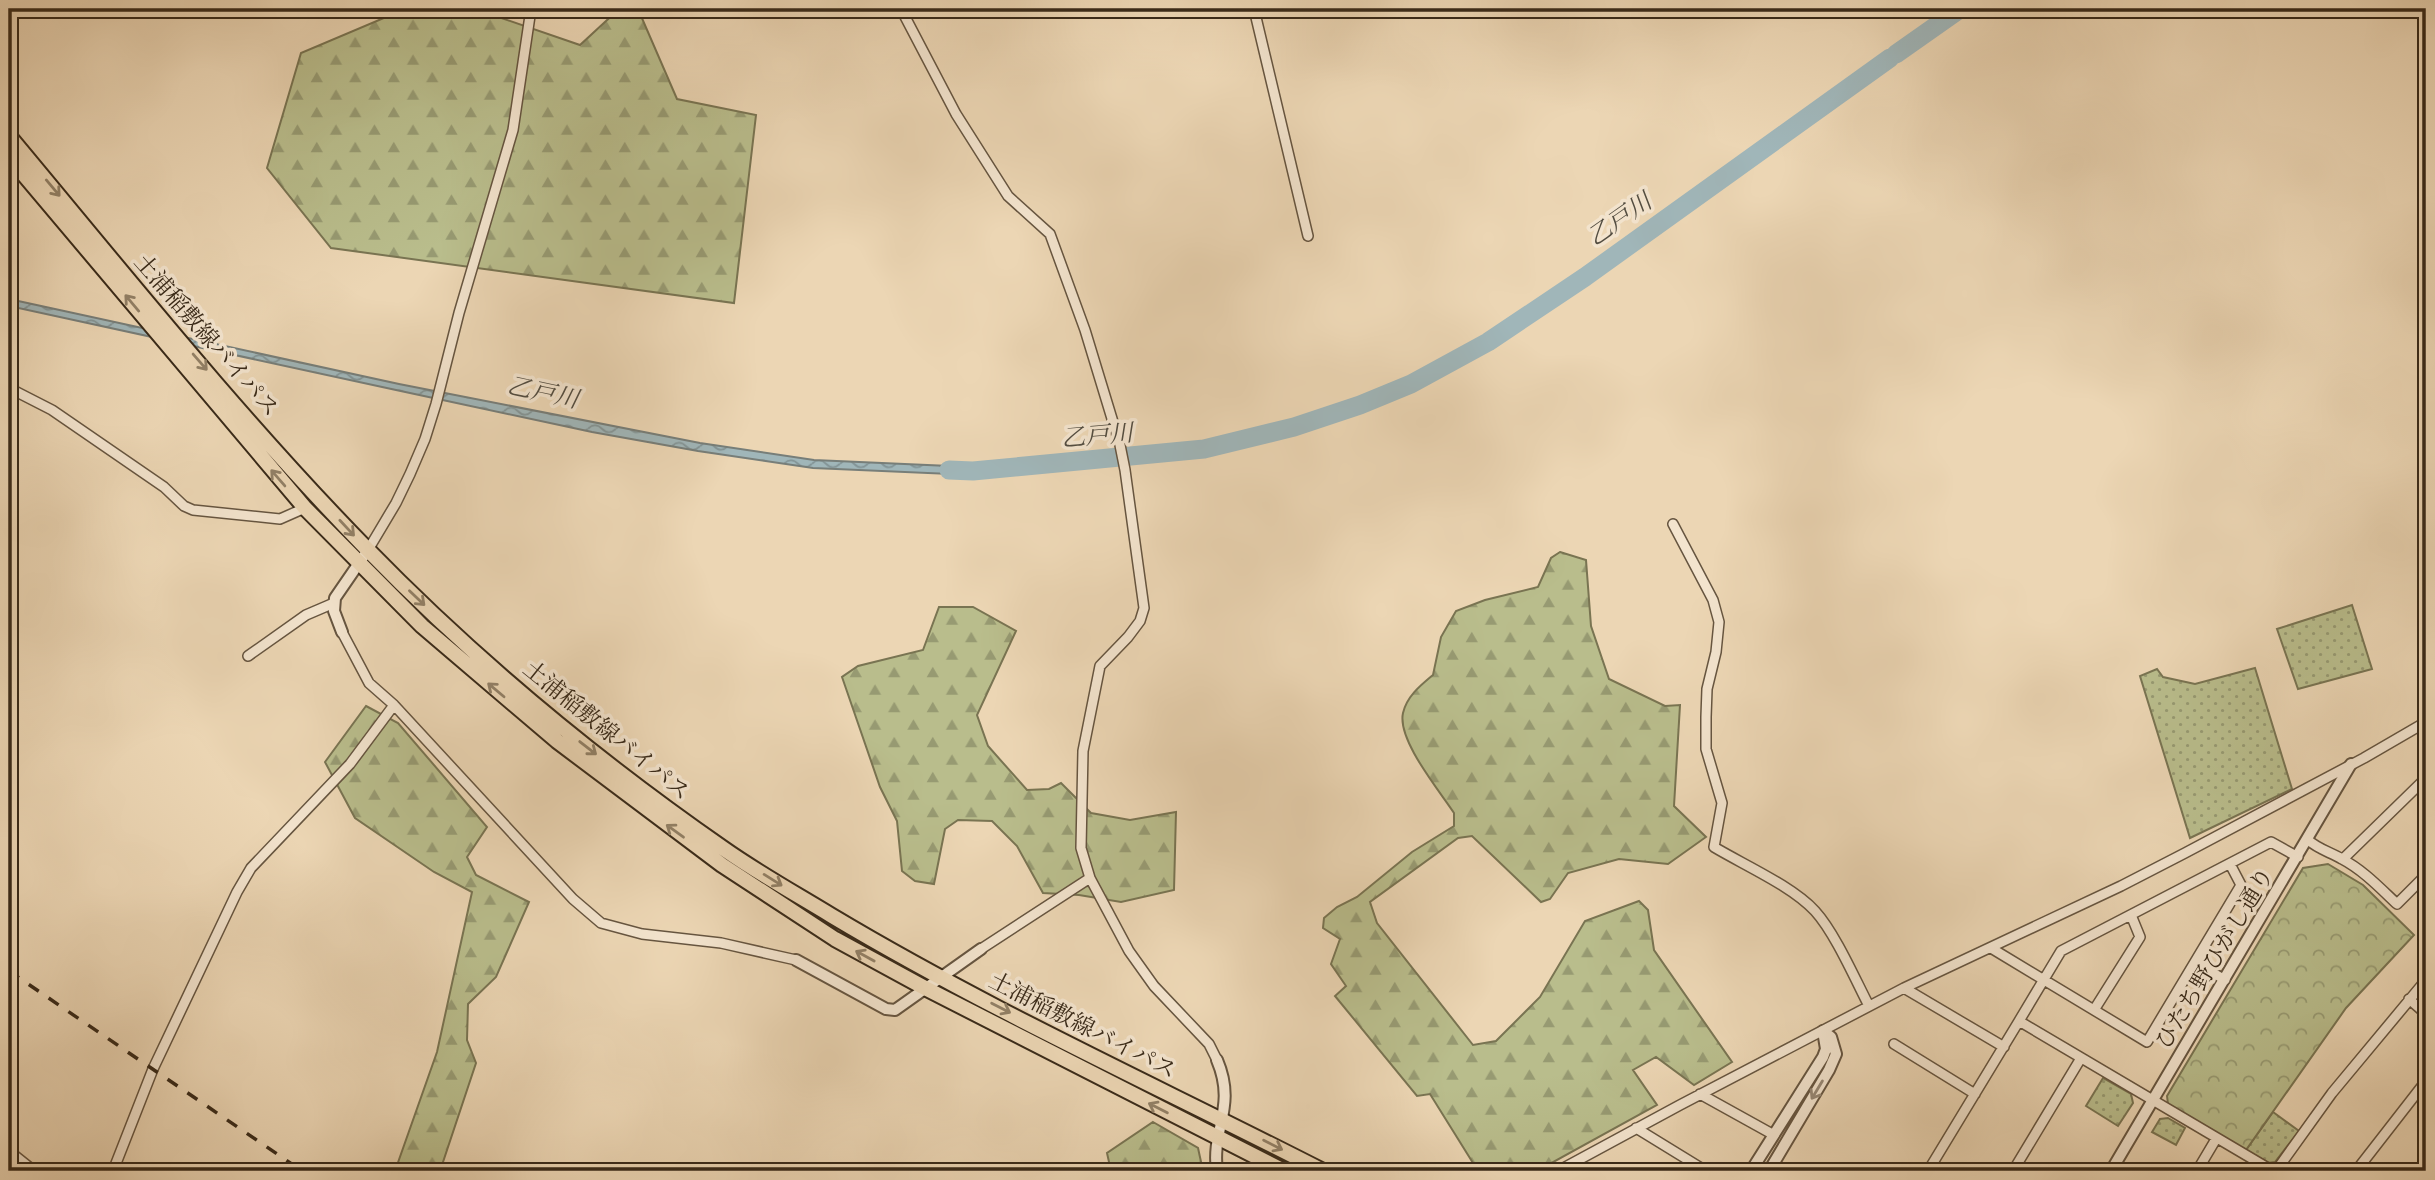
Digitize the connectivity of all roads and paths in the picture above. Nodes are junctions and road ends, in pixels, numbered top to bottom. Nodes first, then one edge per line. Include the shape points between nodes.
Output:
1 (531, 9) edge
2 (901, 9) edge
3 (1120, 9) edge
4 (1160, 9) edge
5 (1254, 9) edge
6 (9, 136) edge
7 (9, 157) edge
8 (1308, 236) dead end
9 (9, 388) edge
10 (304, 508) junction
11 (1673, 524) dead end
12 (368, 550) junction
13 (358, 563) junction
14 (334, 603) junction
15 (342, 632) joint
16 (248, 656) dead end
17 (394, 705) junction
18 (2426, 722) edge
19 (2351, 764) junction
20 (2426, 778) edge
21 (2308, 840) junction
22 (2298, 857) junction
23 (2343, 859) junction
24 (2230, 864) junction
25 (2426, 875) edge
26 (1090, 878) junction
27 (2131, 915) junction
28 (1991, 948) junction
29 (981, 949) joint
30 (796, 960) joint
31 (2195, 962) junction
32 (940, 977) junction
33 (2044, 979) junction
34 (2225, 980) junction
35 (2426, 980) edge
36 (925, 988) junction
37 (1904, 988) junction
38 (2409, 999) junction
39 (1869, 1006) junction
40 (2094, 1010) junction
41 (2426, 1014) edge
42 (2019, 1021) junction
43 (1823, 1031) junction
44 (1894, 1044) dead end
45 (2004, 1047) junction
46 (2081, 1058) junction
47 (1217, 1060) joint
48 (2426, 1081) edge
49 (1700, 1094) junction
50 (1975, 1094) junction
51 (2153, 1100) junction
52 (1223, 1119) junction
53 (1636, 1128) junction
54 (1774, 1135) junction
55 (1219, 1139) junction
56 (2216, 1139) junction
57 (9, 1151) edge
58 (1563, 1170) edge
59 (34, 1171) edge
60 (113, 1171) edge
61 (1217, 1171) edge
62 (1284, 1171) edge
63 (1323, 1171) edge
64 (1706, 1171) edge
65 (1751, 1171) edge
66 (1769, 1171) edge
67 (1928, 1171) edge
68 (2013, 1171) edge
69 (2111, 1171) edge
70 (2197, 1171) edge
71 (2275, 1171) edge
72 (2356, 1171) edge

1 - 12 street via 513,130 436,404 397,503
2 - 26 street via 956,114 1008,196 1050,234 1085,330 1124,467 1144,608 1128,637 1100,666 1085,738 1080,827
3 - 4 main road
5 - 8 street
6 -> 12 main road, 土浦稲敷線バイパス via 195,357
10 -> 7 main road, 土浦稲敷線バイパス
9 - 10 street via 52,411 193,510 280,519
10 - 13 main road, 土浦稲敷線バイパス
11 - 39 street via 1713,600 1719,622 1706,717 1706,749 1722,803 1714,847 1797,895 1816,912
12 - 13 street
12 -> 32 main road, 土浦稲敷線バイパス via 527,698 625,777 727,851
13 - 14 street
36 -> 13 main road, 土浦稲敷線バイパス via 835,939 669,828 487,682
14 - 15 street
14 - 16 street via 306,615
15 - 17 street via 369,682
17 - 30 street via 573,899 601,923
17 - 60 street via 350,764 272,843 237,892 153,1069
18 - 19 street
19 - 21 street, ひたち野ひがし通り
19 - 28 street via 2121,886
20 - 23 street
21 - 22 street, ひたち野ひがし通り
21 - 23 street
22 - 24 street via 2272,842
22 - 34 street, ひたち野ひがし通り
23 - 25 street via 2397,904
24 - 27 street
24 - 31 street via 2241,885
26 - 29 street
26 - 47 street via 1129,951 1154,986 1209,1044
27 - 33 street via 2061,951
27 - 40 street via 2140,937
28 - 33 street
28 - 37 street
29 - 32 street
30 - 36 street via 890,1010 902,1007
31 - 34 street
31 - 40 street via 2147,1042
32 - 36 street
32 -> 52 main road, 土浦稲敷線バイパス
33 - 40 street
33 - 42 street
34 - 51 street, ひたち野ひがし通り
35 - 38 street
55 -> 36 main road, 土浦稲敷線バイパス
37 - 39 street
37 - 45 street
38 - 41 street
38 - 71 street
39 - 43 street
42 - 45 street
42 - 46 street
43 - 49 street
43 - 54 street via 1823,1057
43 -> 66 street via 1831,1037 1836,1054
44 - 50 street
45 - 50 street
46 - 51 street
46 - 68 street
47 - 52 street via 1226,1087
48 - 72 street
49 - 53 street
49 - 54 street
50 - 67 street
51 - 56 street
51 - 69 street, ひたち野ひがし通り
52 - 55 street
52 -> 63 main road, 土浦稲敷線バイパス
53 - 58 street
53 - 64 street
54 - 65 street
55 - 61 street
55 - 62 main road, 土浦稲敷線バイパス
56 - 70 street
56 - 71 street
57 - 59 street

